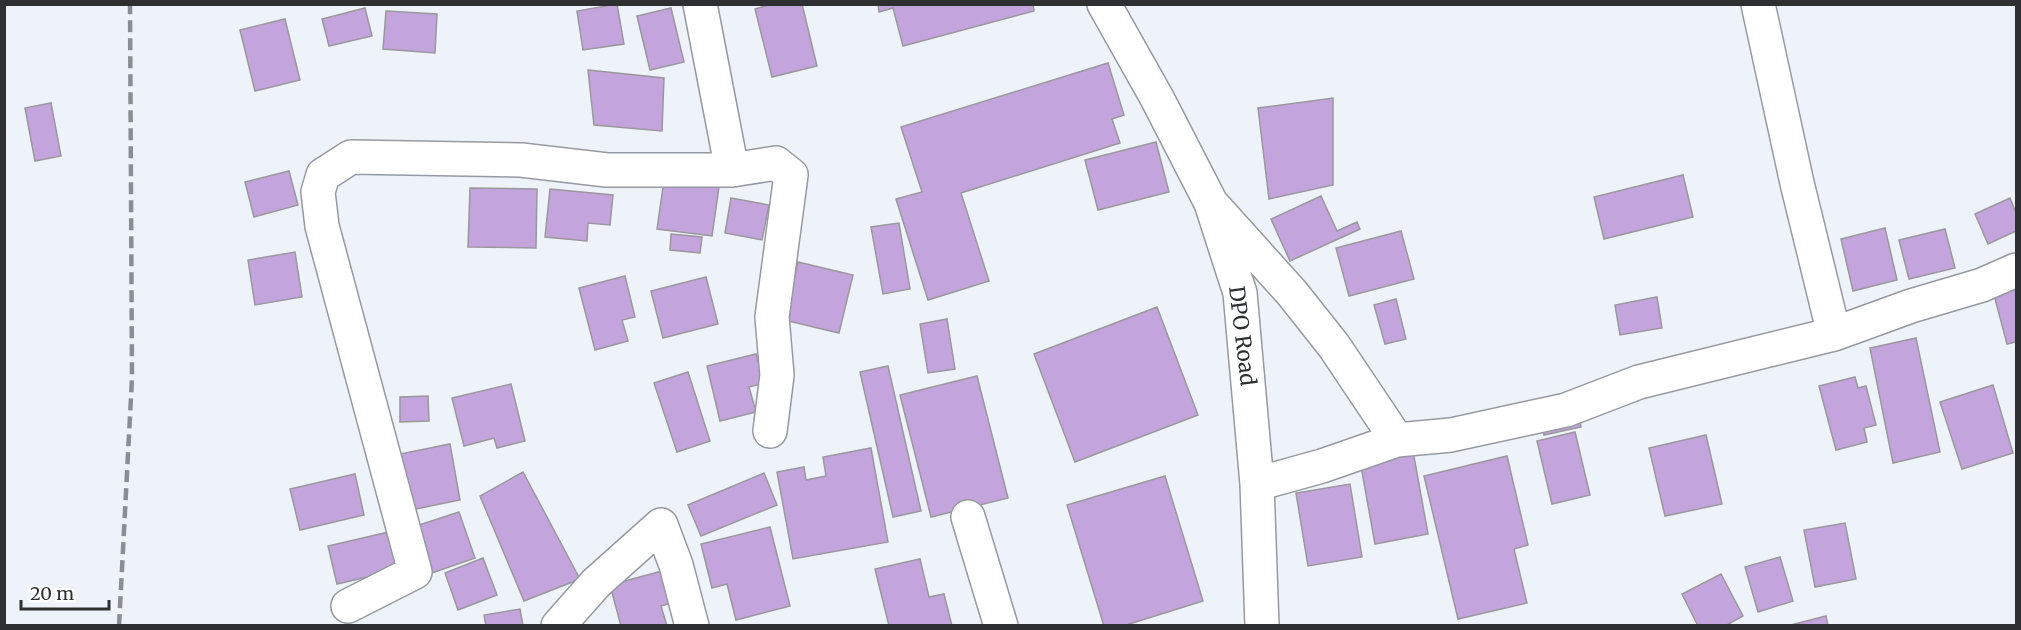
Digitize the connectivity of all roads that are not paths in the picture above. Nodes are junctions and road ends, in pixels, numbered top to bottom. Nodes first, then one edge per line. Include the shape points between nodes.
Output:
1 (700, 4) edge
2 (1104, 4) edge
3 (1758, 4) edge
4 (732, 170) junction
5 (1211, 203) junction
6 (2016, 270) edge
7 (1834, 334) junction
8 (770, 431) dead end
9 (1397, 440) junction
10 (1257, 484) junction
11 (968, 518) dead end
12 (348, 606) dead end
13 (558, 626) edge
14 (692, 626) edge
15 (1001, 626) edge
16 (1262, 626) edge

1 - 4 street
2 - 5 street, DPO Road
3 - 7 street
4 - 8 street via 776,163 791,175 772,317 777,375
4 - 12 street via 607,170 521,160 351,157 324,175 318,192 322,226 415,572
5 - 9 street via 1327,337
5 - 10 street, DPO Road via 1240,293
6 - 7 street
7 - 9 street via 1638,382 1566,410 1451,435
9 - 10 street
10 - 16 street, DPO Road
11 - 15 street
13 - 14 street via 596,582 661,525

